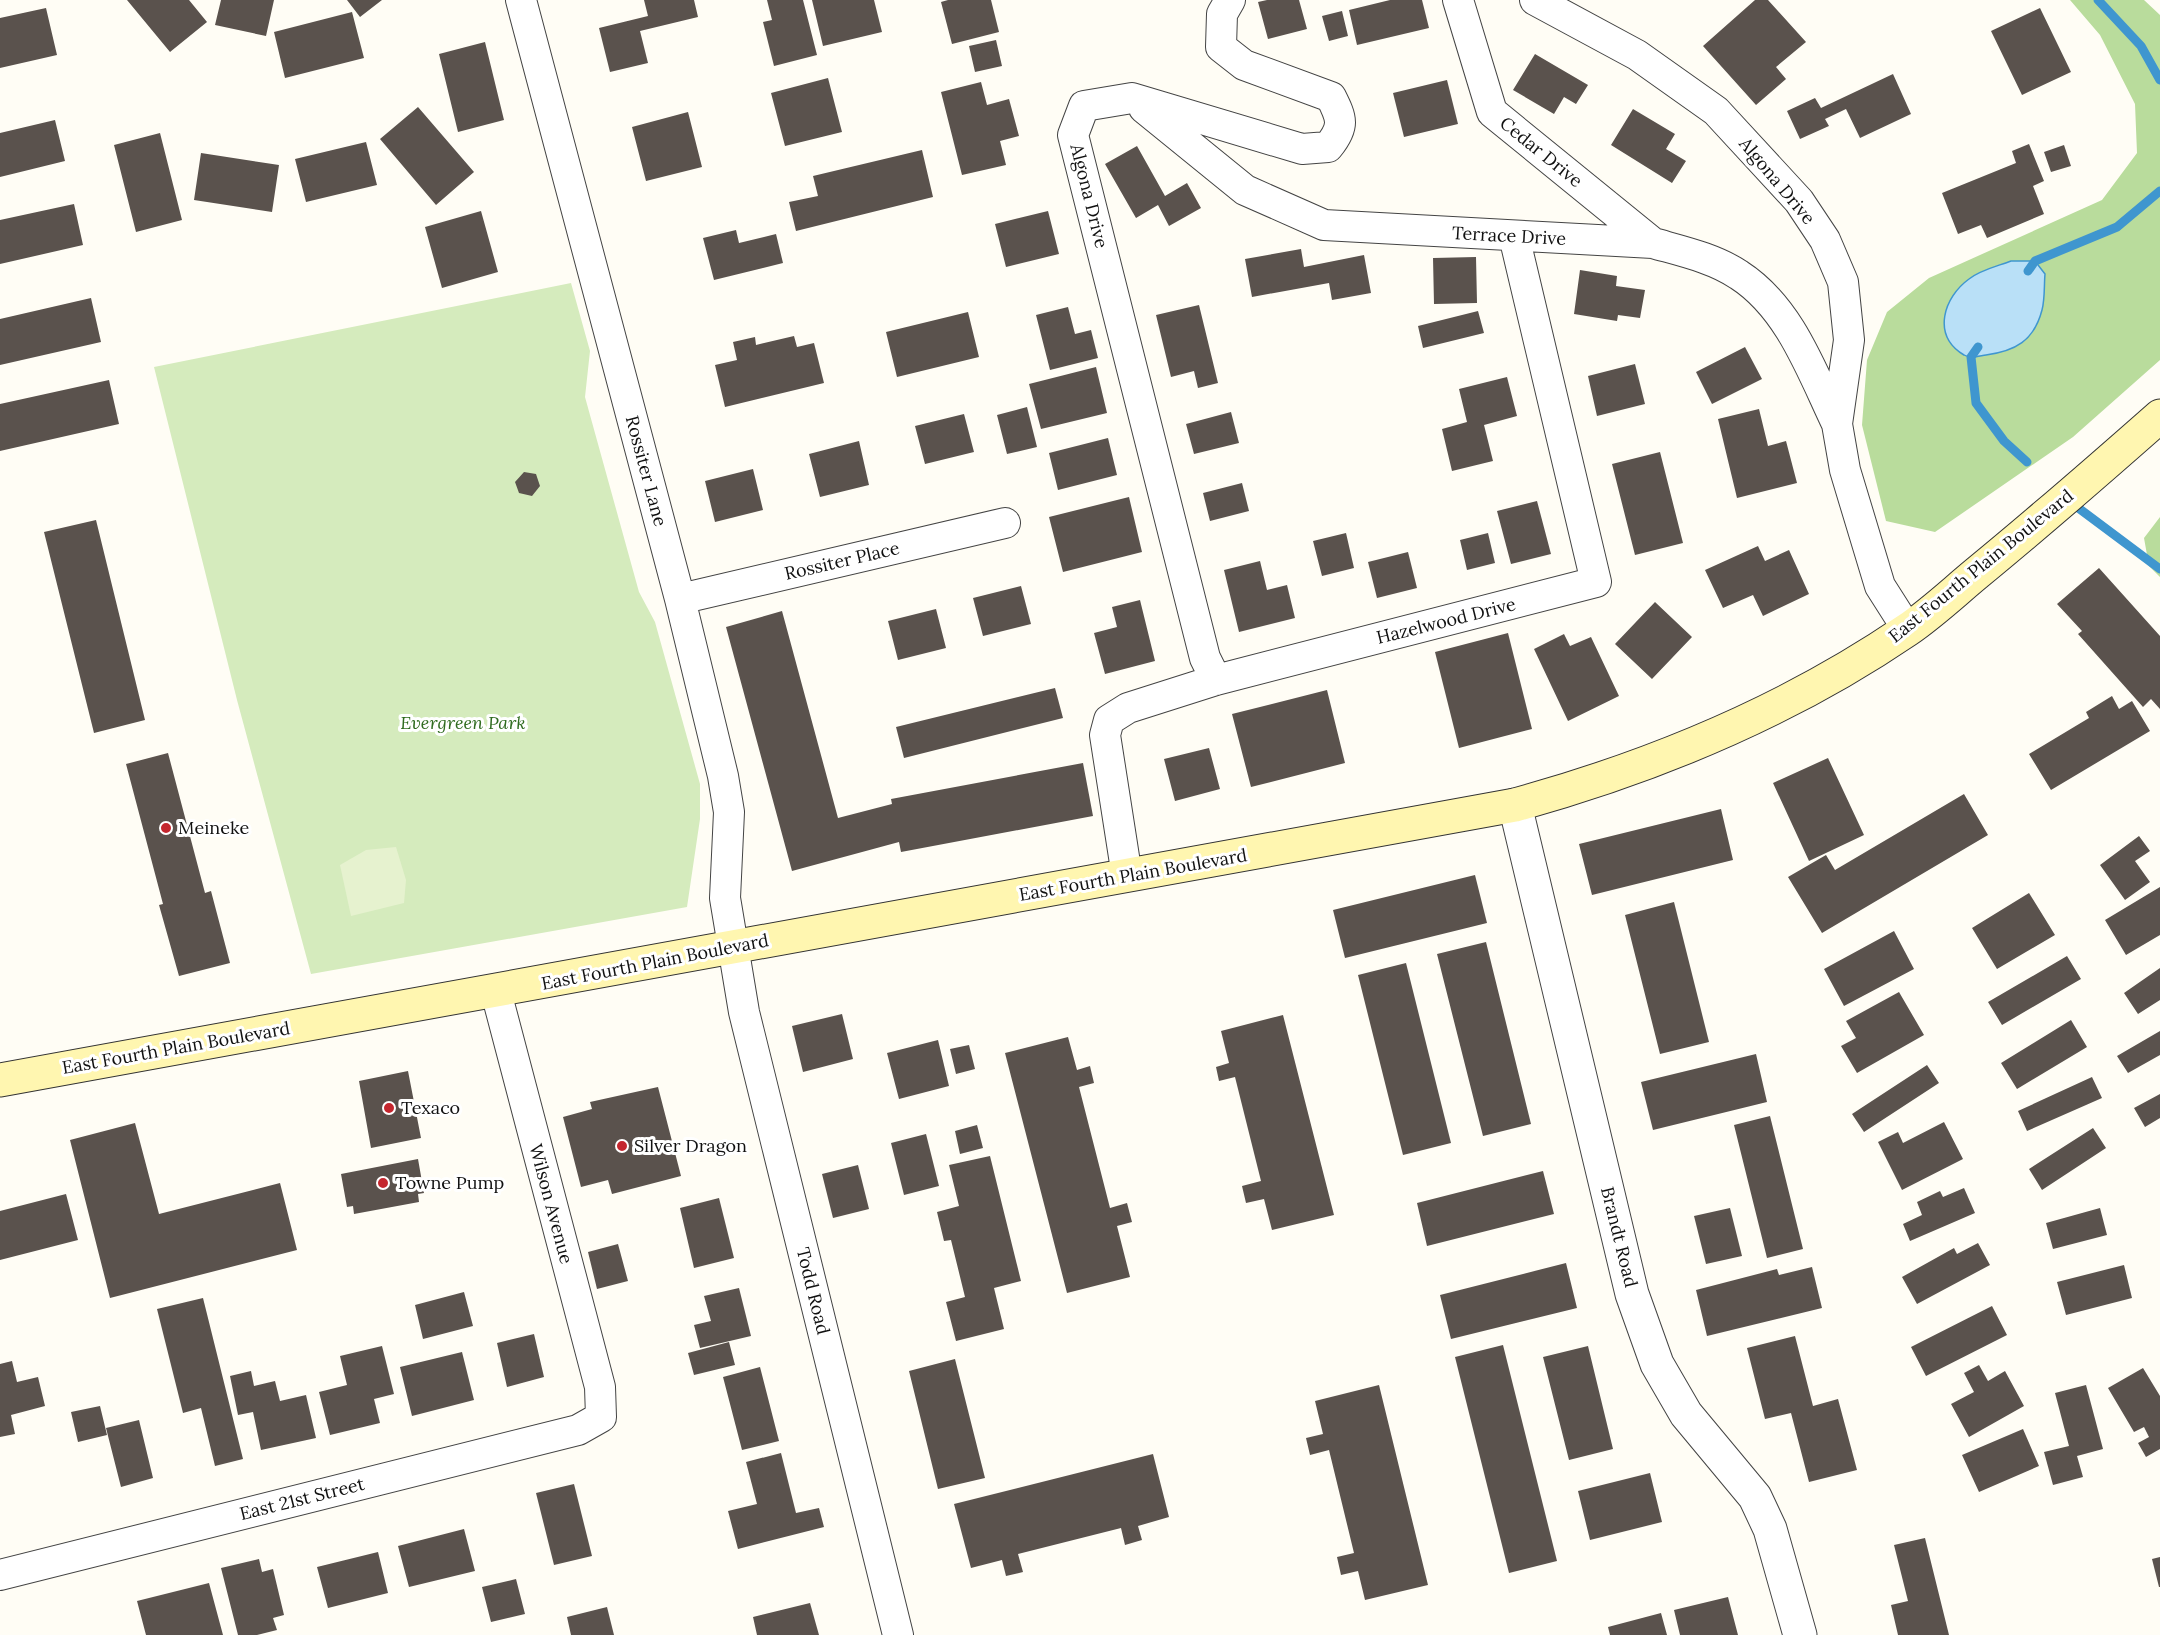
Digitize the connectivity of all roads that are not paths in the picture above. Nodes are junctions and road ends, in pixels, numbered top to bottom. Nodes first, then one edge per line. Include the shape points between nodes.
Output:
1 (521, 0) edge
2 (1230, 0) edge
3 (1458, 0) edge
4 (1535, 0) edge
5 (1132, 98) junction
6 (1514, 236) junction
7 (1653, 243) junction
8 (2160, 416) edge
9 (1837, 424) junction
10 (1005, 523) dead end
11 (680, 599) junction
12 (1908, 630) junction
13 (1216, 680) junction
14 (1515, 805) junction
15 (1127, 876) junction
16 (731, 947) junction
17 (496, 992) junction
18 (0, 1080) edge
19 (601, 1417) joint
20 (0, 1575) edge
21 (898, 1635) edge
22 (1800, 1635) edge

1 - 11 street, Rossiter Lane
2 - 5 street, Algona Drive via 1222,14 1221,47 1244,65 1331,97 1341,119 1338,135 1328,147 1302,149
3 - 7 street, Cedar Drive via 1492,112
4 - 9 street, Algona Drive via 1637,55 1716,111 1799,201 1825,240 1843,282 1849,340
5 - 6 street, Terrace Drive via 1245,190 1324,225
5 - 13 street, Algona Drive via 1084,106 1073,135 1205,658
6 - 7 street, Terrace Drive
6 - 13 street, Hazelwood Drive via 1596,582
7 - 9 street, Terrace Drive via 1694,255 1739,275 1774,306 1801,349
8 - 12 main road, East Fourth Plain Boulevard
9 - 12 street, Algona Drive via 1845,470 1880,586
10 - 11 street, Rossiter Place
11 - 16 street, Rossiter Lane via 729,812 725,898
12 - 14 main road, East Fourth Plain Boulevard via 1799,694 1699,743 1599,782
13 - 15 street, Hazelwood Drive via 1128,708 1109,720 1105,735
14 - 15 main road, East Fourth Plain Boulevard
14 - 22 street, Brandt Road via 1632,1294 1657,1364 1686,1414 1755,1497 1770,1529
15 - 16 main road, East Fourth Plain Boulevard
16 - 17 main road, East Fourth Plain Boulevard
16 - 21 street, Todd Road
17 - 18 main road, East Fourth Plain Boulevard
17 - 19 street, Wilson Avenue via 600,1387
19 - 20 street, East 21st Street via 578,1430

